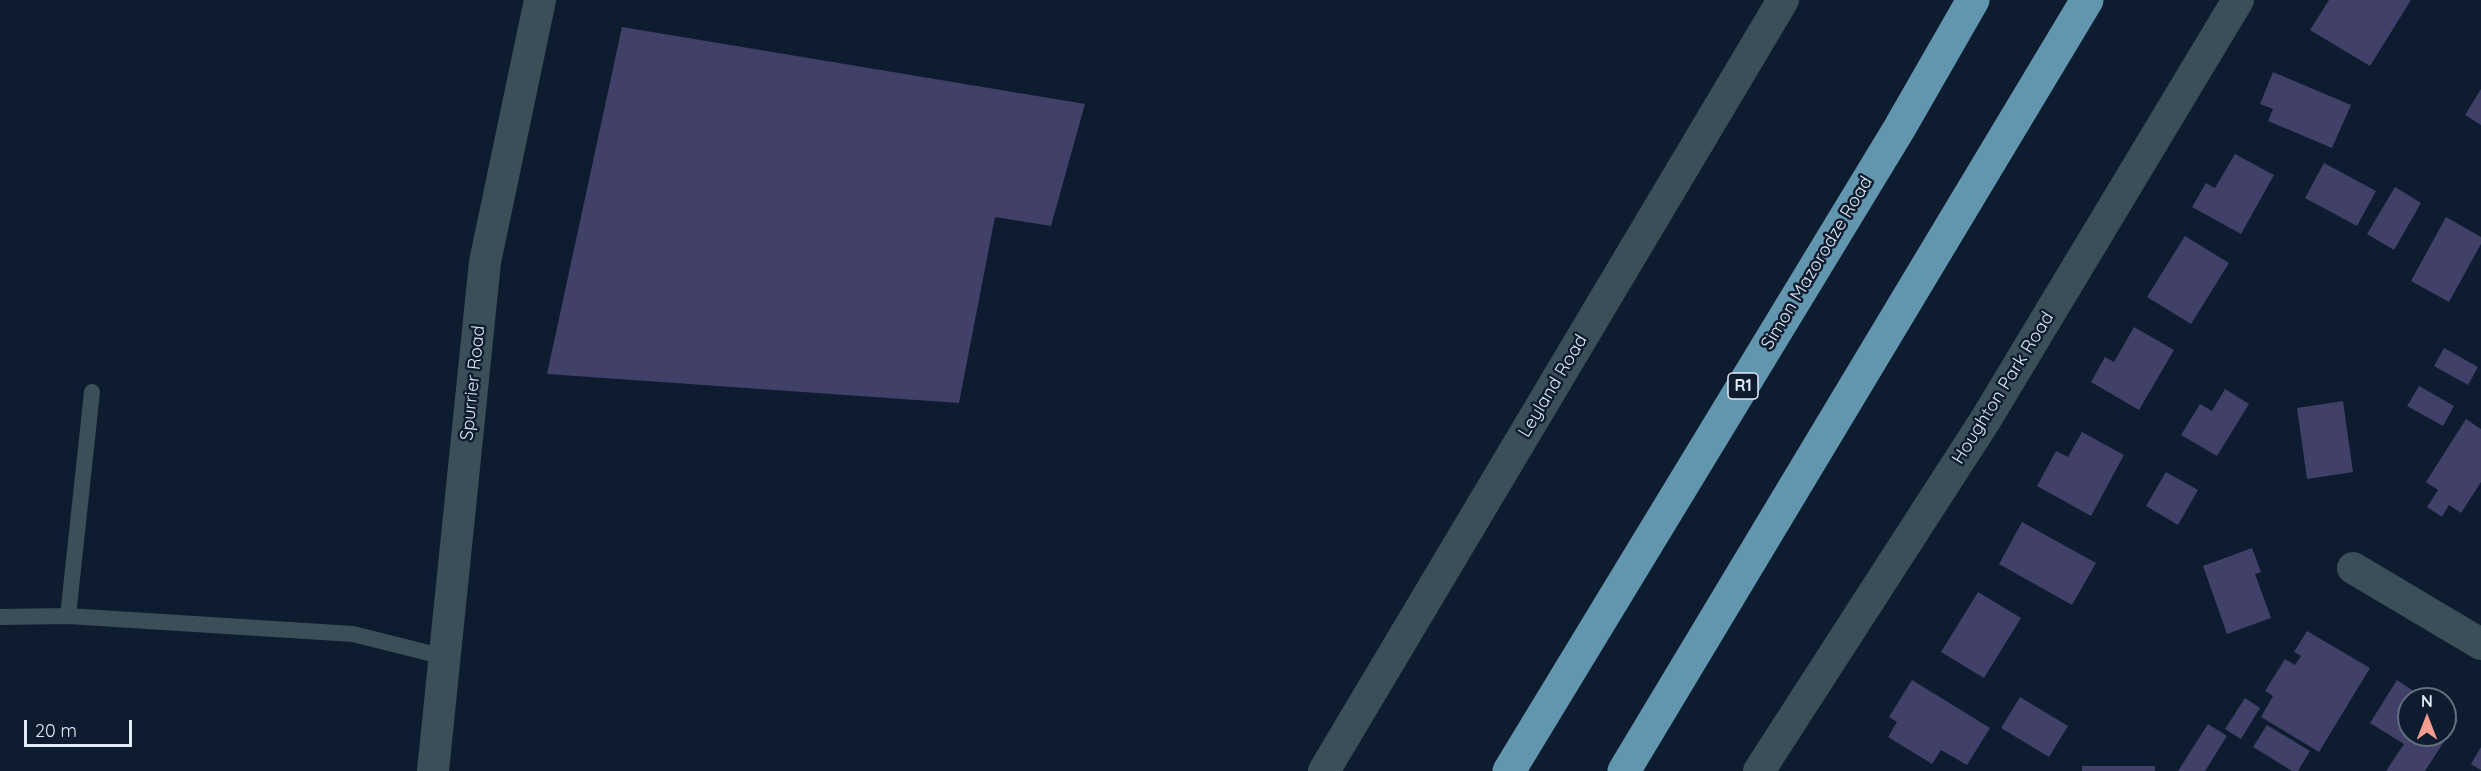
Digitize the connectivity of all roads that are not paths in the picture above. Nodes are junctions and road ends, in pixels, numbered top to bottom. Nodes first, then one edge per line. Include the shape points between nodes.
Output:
1 (540, 0) edge
2 (1783, 0) edge
3 (1973, 0) edge
4 (2087, 0) edge
5 (2238, 0) edge
6 (92, 392) dead end
7 (2353, 568) dead end
8 (68, 615) junction
9 (0, 617) edge
10 (2481, 644) edge
11 (445, 657) junction
12 (433, 771) edge
13 (1324, 771) edge
14 (1509, 771) edge
15 (1624, 771) edge
16 (1759, 771) edge

1 - 11 street, Spurrier Road via 484,262
2 - 13 street, Leyland Road
3 - 14 highway, Simon Mazorodze Road / R1 via 1899,129
4 - 15 highway
5 - 16 street, Houghton Park Road via 1986,420
6 - 8 lane
7 - 10 street
8 - 9 lane
8 - 11 lane via 353,634
11 - 12 street, Spurrier Road

